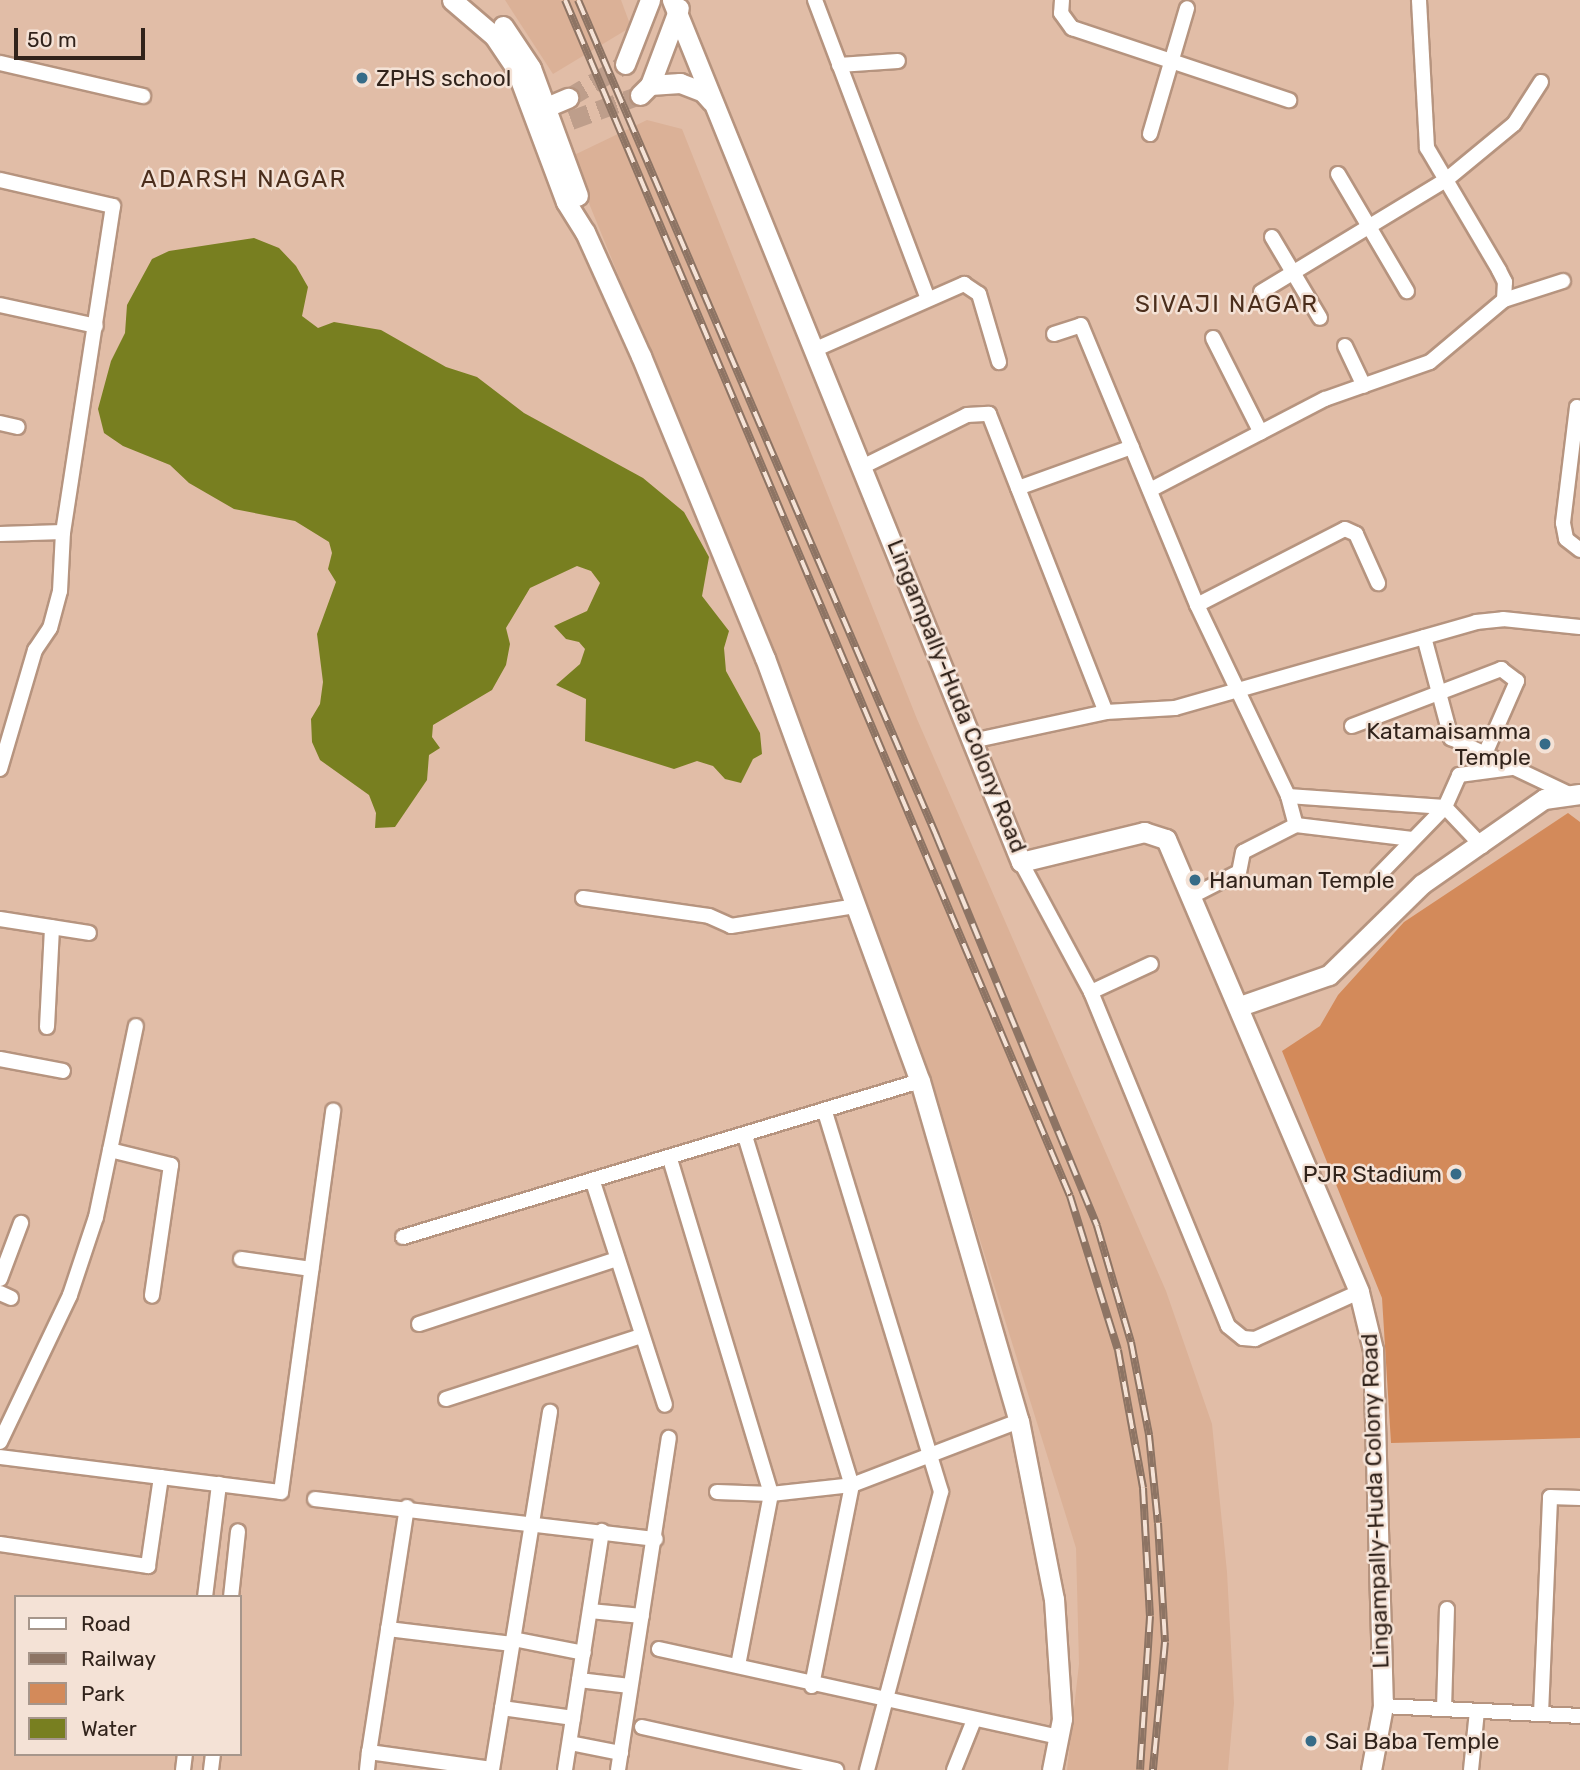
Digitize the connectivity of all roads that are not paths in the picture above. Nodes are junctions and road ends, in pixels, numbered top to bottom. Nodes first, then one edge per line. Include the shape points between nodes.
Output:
1 (452, 0) edge
2 (474, 0) edge
3 (650, 0) edge
4 (814, 0) edge
5 (1062, 0) edge
6 (1419, 0) edge
7 (677, 4) edge
8 (1187, 8) dead end
9 (898, 61) dead end
10 (1169, 61) junction
11 (0, 64) edge
12 (625, 64) tunnel mouth
13 (839, 65) junction
14 (1541, 82) dead end
15 (143, 96) dead end
16 (568, 98) tunnel mouth
17 (1289, 100) dead end
18 (716, 106) junction
19 (540, 110) junction
20 (1150, 134) dead end
21 (1338, 174) dead end
22 (0, 180) edge
23 (1446, 180) junction
24 (1368, 226) junction
25 (1272, 237) dead end
26 (1292, 272) junction
27 (1563, 281) dead end
28 (1407, 291) dead end
29 (1261, 292) dead end
30 (927, 297) junction
31 (1504, 300) junction
32 (0, 306) edge
33 (1320, 318) dead end
34 (96, 326) junction
35 (1054, 334) dead end
36 (1213, 338) dead end
37 (1345, 346) dead end
38 (816, 349) junction
39 (999, 362) dead end
40 (1364, 386) junction
41 (1577, 407) dead end
42 (0, 423) edge
43 (18, 427) dead end
44 (1261, 433) junction
45 (1132, 447) junction
46 (864, 466) junction
47 (1018, 488) junction
48 (1150, 490) junction
49 (63, 532) junction
50 (0, 534) edge
51 (1580, 550) edge
52 (1378, 583) dead end
53 (1197, 605) junction
54 (1580, 627) edge
55 (1424, 637) junction
56 (1239, 693) junction
57 (1438, 694) junction
58 (1106, 712) junction
59 (1352, 726) dead end
60 (972, 741) junction
61 (1485, 754) junction
62 (1, 762) edge
63 (1512, 768) junction
64 (1573, 794) edge
65 (1287, 796) junction
66 (1445, 807) junction
67 (1296, 825) junction
68 (1412, 839) junction
69 (1482, 846) junction
70 (1021, 862) junction
71 (1378, 876) dead end
72 (1194, 895) junction
73 (583, 898) dead end
74 (856, 906) junction
75 (0, 919) edge
76 (52, 928) junction
77 (89, 933) dead end
78 (1151, 964) dead end
79 (1091, 992) junction
80 (1240, 1006) junction
81 (136, 1026) dead end
82 (47, 1027) dead end
83 (0, 1059) edge
84 (64, 1071) dead end
85 (920, 1081) junction
86 (334, 1111) dead end
87 (825, 1112) junction
88 (745, 1136) junction
89 (110, 1150) junction
90 (670, 1159) junction
91 (593, 1182) junction
92 (21, 1223) dead end
93 (403, 1237) dead end
94 (241, 1259) dead end
95 (617, 1259) junction
96 (311, 1269) junction
97 (0, 1279) edge
98 (1359, 1292) junction
99 (152, 1296) dead end
100 (419, 1324) dead end
101 (640, 1336) junction
102 (446, 1399) dead end
103 (664, 1405) dead end
104 (550, 1412) dead end
105 (1019, 1421) junction
106 (670, 1438) dead end
107 (0, 1442) edge
108 (929, 1454) junction
109 (0, 1457) edge
110 (160, 1477) junction
111 (219, 1484) junction
112 (852, 1485) junction
113 (717, 1492) dead end
114 (771, 1494) junction
115 (1580, 1498) edge
116 (316, 1499) dead end
117 (407, 1507) junction
118 (530, 1523) junction
119 (238, 1531) dead end
120 (603, 1531) junction
121 (656, 1539) junction
122 (0, 1544) edge
123 (205, 1595) edge
124 (231, 1595) edge
125 (1447, 1609) dead end
126 (590, 1611) junction
127 (642, 1616) junction
128 (388, 1629) junction
129 (513, 1642) junction
130 (659, 1649) dead end
131 (584, 1653) junction
132 (738, 1666) junction
133 (579, 1680) junction
134 (630, 1686) junction
135 (812, 1686) junction
136 (886, 1702) junction
137 (1383, 1706) junction
138 (502, 1708) junction
139 (1444, 1709) junction
140 (1477, 1710) junction
141 (1541, 1714) junction
142 (1580, 1716) edge
143 (573, 1718) junction
144 (974, 1720) junction
145 (642, 1727) dead end
146 (1059, 1737) junction
147 (570, 1743) junction
148 (369, 1752) junction
149 (621, 1753) junction
150 (367, 1770) edge
151 (492, 1770) edge
152 (565, 1770) edge
153 (618, 1770) edge
154 (836, 1770) edge
155 (867, 1770) edge
156 (954, 1770) edge
157 (1052, 1770) edge
158 (1371, 1770) edge
159 (1471, 1770) edge

1 - 19 street via 477,18 506,51
2 - 19 street via 520,47
3 - 12 street
4 - 13 street
5 - 10 street via 1061,13 1072,28
6 - 23 street via 1424,136
7 - 18 street, Lingampally-Huda Colony Road
7 - 18 street via 645,90 693,87
8 - 10 street
9 - 13 street
10 - 17 street
10 - 20 street
11 - 15 street
13 - 30 street
14 - 23 street via 1514,124
16 - 19 street
18 - 38 street, Lingampally-Huda Colony Road
19 - 74 street via 556,127 585,232 765,658
21 - 24 street
22 - 34 street via 113,206
23 - 24 street
23 - 31 street via 1505,282
24 - 26 street
24 - 28 street
25 - 26 street
26 - 29 street
26 - 33 street
27 - 31 street
30 - 38 street
30 - 39 street via 954,286 975,289
31 - 40 street via 1430,362
32 - 34 street
34 - 49 street
35 - 45 street via 1081,325
36 - 44 street
37 - 40 street
38 - 46 street, Lingampally-Huda Colony Road
40 - 44 street
41 - 51 street via 1563,523 1566,539
42 - 43 street
44 - 48 street
45 - 47 street
45 - 48 street
46 - 47 street via 979,411 989,414
46 - 60 street, Lingampally-Huda Colony Road
47 - 58 street
48 - 53 street
49 - 50 street
49 - 62 street via 60,591 50,628 35,650
52 - 53 street via 1356,534 1345,529
53 - 56 street
54 - 55 street via 1503,619
55 - 56 street
55 - 57 street
56 - 58 street via 1175,708
56 - 65 street
57 - 59 street
57 - 61 street via 1451,738
57 - 61 street via 1501,669 1517,681
58 - 60 street
60 - 70 street, Lingampally-Huda Colony Road
61 - 63 street
63 - 64 street
63 - 66 street via 1460,775
64 - 69 street via 1544,799
65 - 66 street
65 - 67 street
66 - 68 street
66 - 69 street
67 - 68 street
67 - 72 street via 1243,852 1239,872
68 - 71 street
69 - 80 street via 1422,884 1329,975
70 - 72 street, Lingampally-Huda Colony Road via 1144,832 1166,839
70 - 79 street
72 - 80 street, Lingampally-Huda Colony Road
73 - 74 street via 709,916 731,926
74 - 85 street
75 - 76 street
76 - 77 street
76 - 82 street
78 - 79 street
79 - 98 street via 1228,1326 1243,1338 1255,1339
80 - 98 street, Lingampally-Huda Colony Road
81 - 89 street
83 - 84 street
85 - 87 street
85 - 105 street
86 - 96 street
87 - 88 street
87 - 108 street
88 - 90 street
88 - 112 street
89 - 99 street via 163,1160 173,1172
89 - 107 street via 96,1217 70,1295
90 - 91 street
90 - 114 street
91 - 93 street
91 - 95 street
92 - 97 street
94 - 96 street
95 - 100 street
95 - 101 street
96 - 111 street via 281,1492
98 - 137 street, Lingampally-Huda Colony Road via 1373,1350
101 - 102 street
101 - 103 street
104 - 118 street
105 - 108 street
105 - 146 street via 1054,1599 1062,1718
106 - 121 street
108 - 112 street
108 - 136 street via 941,1492
109 - 110 street
110 - 111 street
110 - 122 street via 148,1566
111 - 123 street
112 - 114 street
112 - 135 street
113 - 114 street
114 - 132 street
115 - 141 street via 1550,1497
116 - 117 street
117 - 118 street
117 - 128 street
118 - 120 street
118 - 129 street
119 - 124 street
120 - 121 street
120 - 126 street
121 - 127 street
125 - 139 street
126 - 127 street
126 - 131 street
127 - 134 street
128 - 129 street
128 - 148 street
129 - 131 street
129 - 138 street
130 - 132 street
131 - 133 street
132 - 135 street
133 - 134 street
133 - 143 street
134 - 149 street
135 - 136 street
136 - 144 street
136 - 155 street
137 - 139 street
137 - 158 street, Lingampally-Huda Colony Road
138 - 143 street
138 - 151 street
139 - 140 street
140 - 141 street
140 - 159 street
141 - 142 street
143 - 147 street
144 - 146 street
144 - 156 street
145 - 154 street
146 - 157 street
147 - 149 street
147 - 152 street
148 - 150 street
148 - 151 street
149 - 153 street

